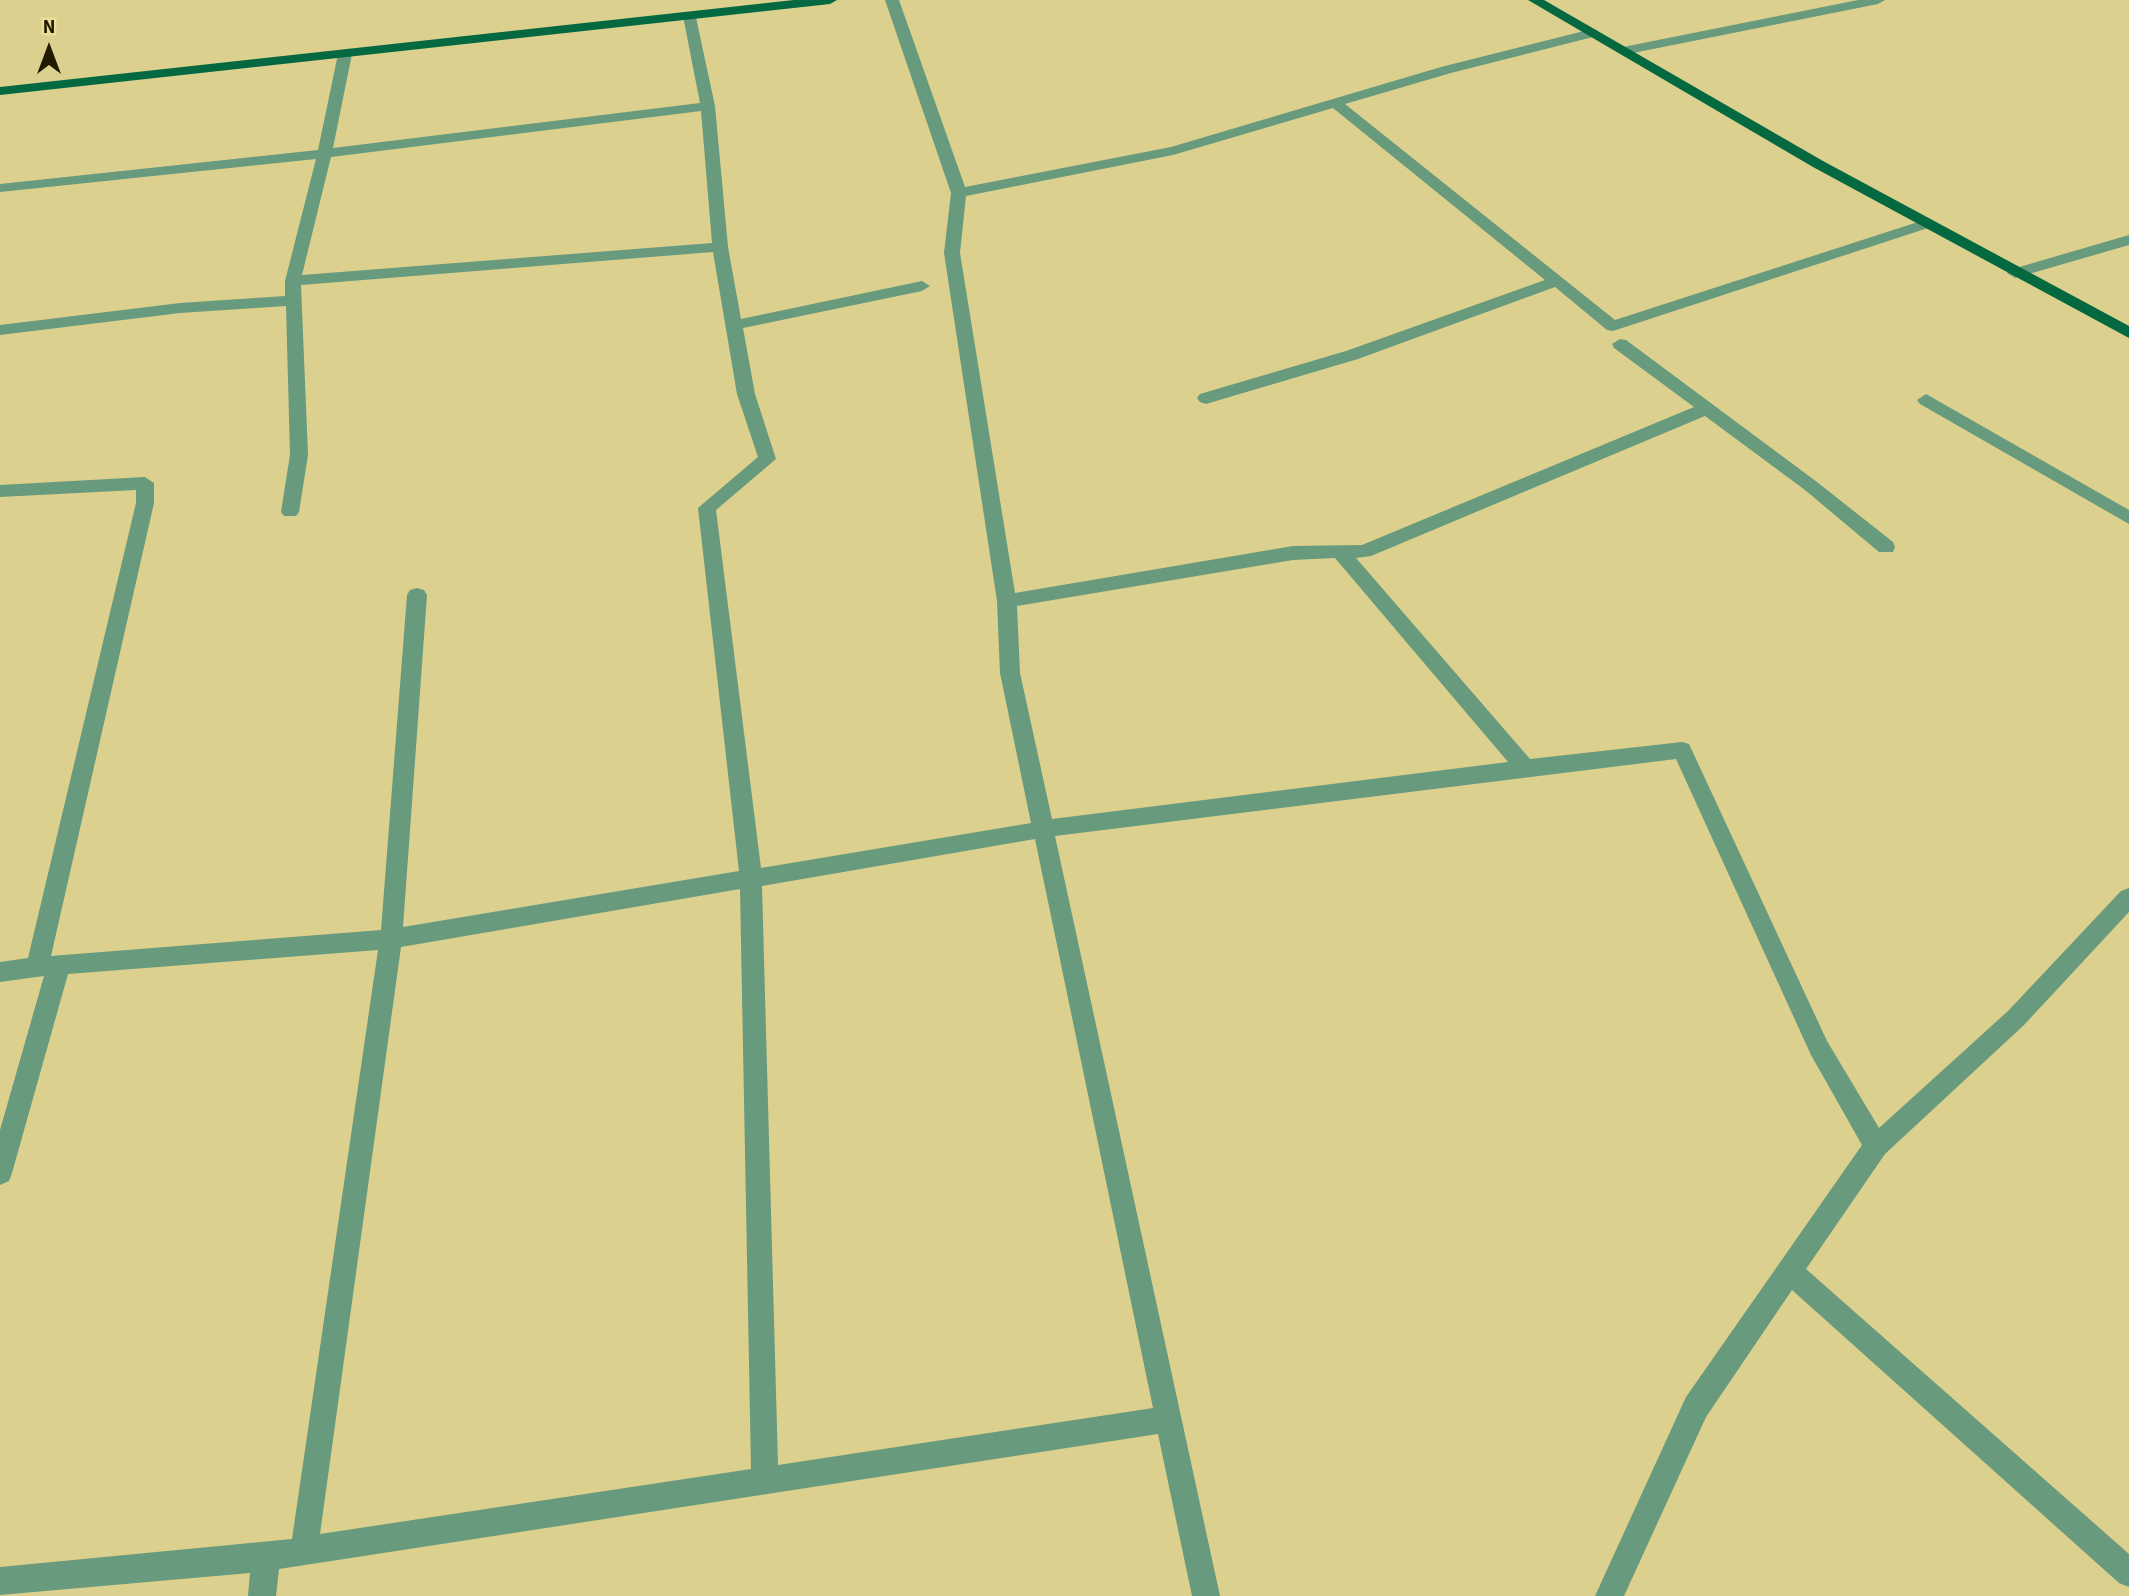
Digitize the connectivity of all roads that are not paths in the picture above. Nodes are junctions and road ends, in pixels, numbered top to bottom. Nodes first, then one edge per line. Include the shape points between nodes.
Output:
1 (831, 0) edge
2 (892, 0) edge
3 (1535, 0) edge
4 (1878, 0) edge
5 (690, 16) junction
6 (1592, 33) junction
7 (1623, 51) junction
8 (345, 54) junction
9 (0, 91) edge
10 (1335, 103) junction
11 (708, 106) junction
12 (325, 153) junction
13 (0, 188) edge
14 (959, 193) junction
15 (1926, 224) junction
16 (2129, 240) edge
17 (720, 247) junction
18 (2015, 272) junction
19 (293, 281) junction
20 (1557, 281) junction
21 (922, 286) dead end
22 (293, 300) junction
23 (734, 325) junction
24 (0, 330) edge
25 (2129, 333) edge
26 (1620, 344) dead end
27 (1206, 398) dead end
28 (1926, 400) dead end
29 (1705, 410) junction
30 (0, 491) edge
31 (290, 512) dead end
32 (2129, 518) edge
33 (1886, 547) dead end
34 (1340, 552) junction
35 (417, 595) dead end
36 (1007, 601) junction
37 (1525, 768) junction
38 (1044, 829) junction
39 (751, 878) junction
40 (2129, 897) edge
41 (391, 939) junction
42 (48, 966) junction
43 (0, 972) edge
44 (1876, 1146) junction
45 (0, 1173) edge
46 (1790, 1271) junction
47 (1168, 1419) junction
48 (765, 1481) junction
49 (304, 1551) junction
50 (266, 1557) junction
51 (2129, 1573) edge
52 (0, 1581) edge
53 (262, 1596) edge
54 (1206, 1596) edge
55 (1609, 1596) edge

1 - 5 main road
2 - 14 street
3 - 6 main road
4 - 7 street
5 - 8 main road
5 - 11 street
6 - 7 main road
6 - 10 street
7 - 15 main road
8 - 9 main road
8 - 12 street
10 - 14 street via 1173,151
10 - 20 street
11 - 12 street
11 - 17 street
12 - 13 street
12 - 19 street
14 - 36 street via 952,253
15 - 18 main road
15 - 20 street via 1613,326
16 - 18 street
17 - 19 street
17 - 23 street
18 - 25 main road
19 - 22 street
20 - 27 street via 1352,355
21 - 23 street
22 - 24 street via 180,308
22 - 31 street via 299,455
23 - 39 street via 746,394 767,459 707,508
26 - 29 street
28 - 32 street
29 - 33 street
29 - 34 street via 1364,551
30 - 42 street via 145,483 145,503
34 - 36 street via 1293,552
34 - 37 street
35 - 41 street
36 - 38 street via 1010,673
37 - 38 street
37 - 44 street via 1682,750 1819,1048
38 - 39 street
38 - 47 street
39 - 41 street
39 - 48 street
40 - 44 street via 2015,1018
41 - 42 street
41 - 49 street
42 - 43 street
42 - 45 street
44 - 46 street
46 - 51 street
46 - 55 street via 1696,1407
47 - 48 street
47 - 54 street
48 - 49 street
49 - 50 street
50 - 52 street
50 - 53 street

